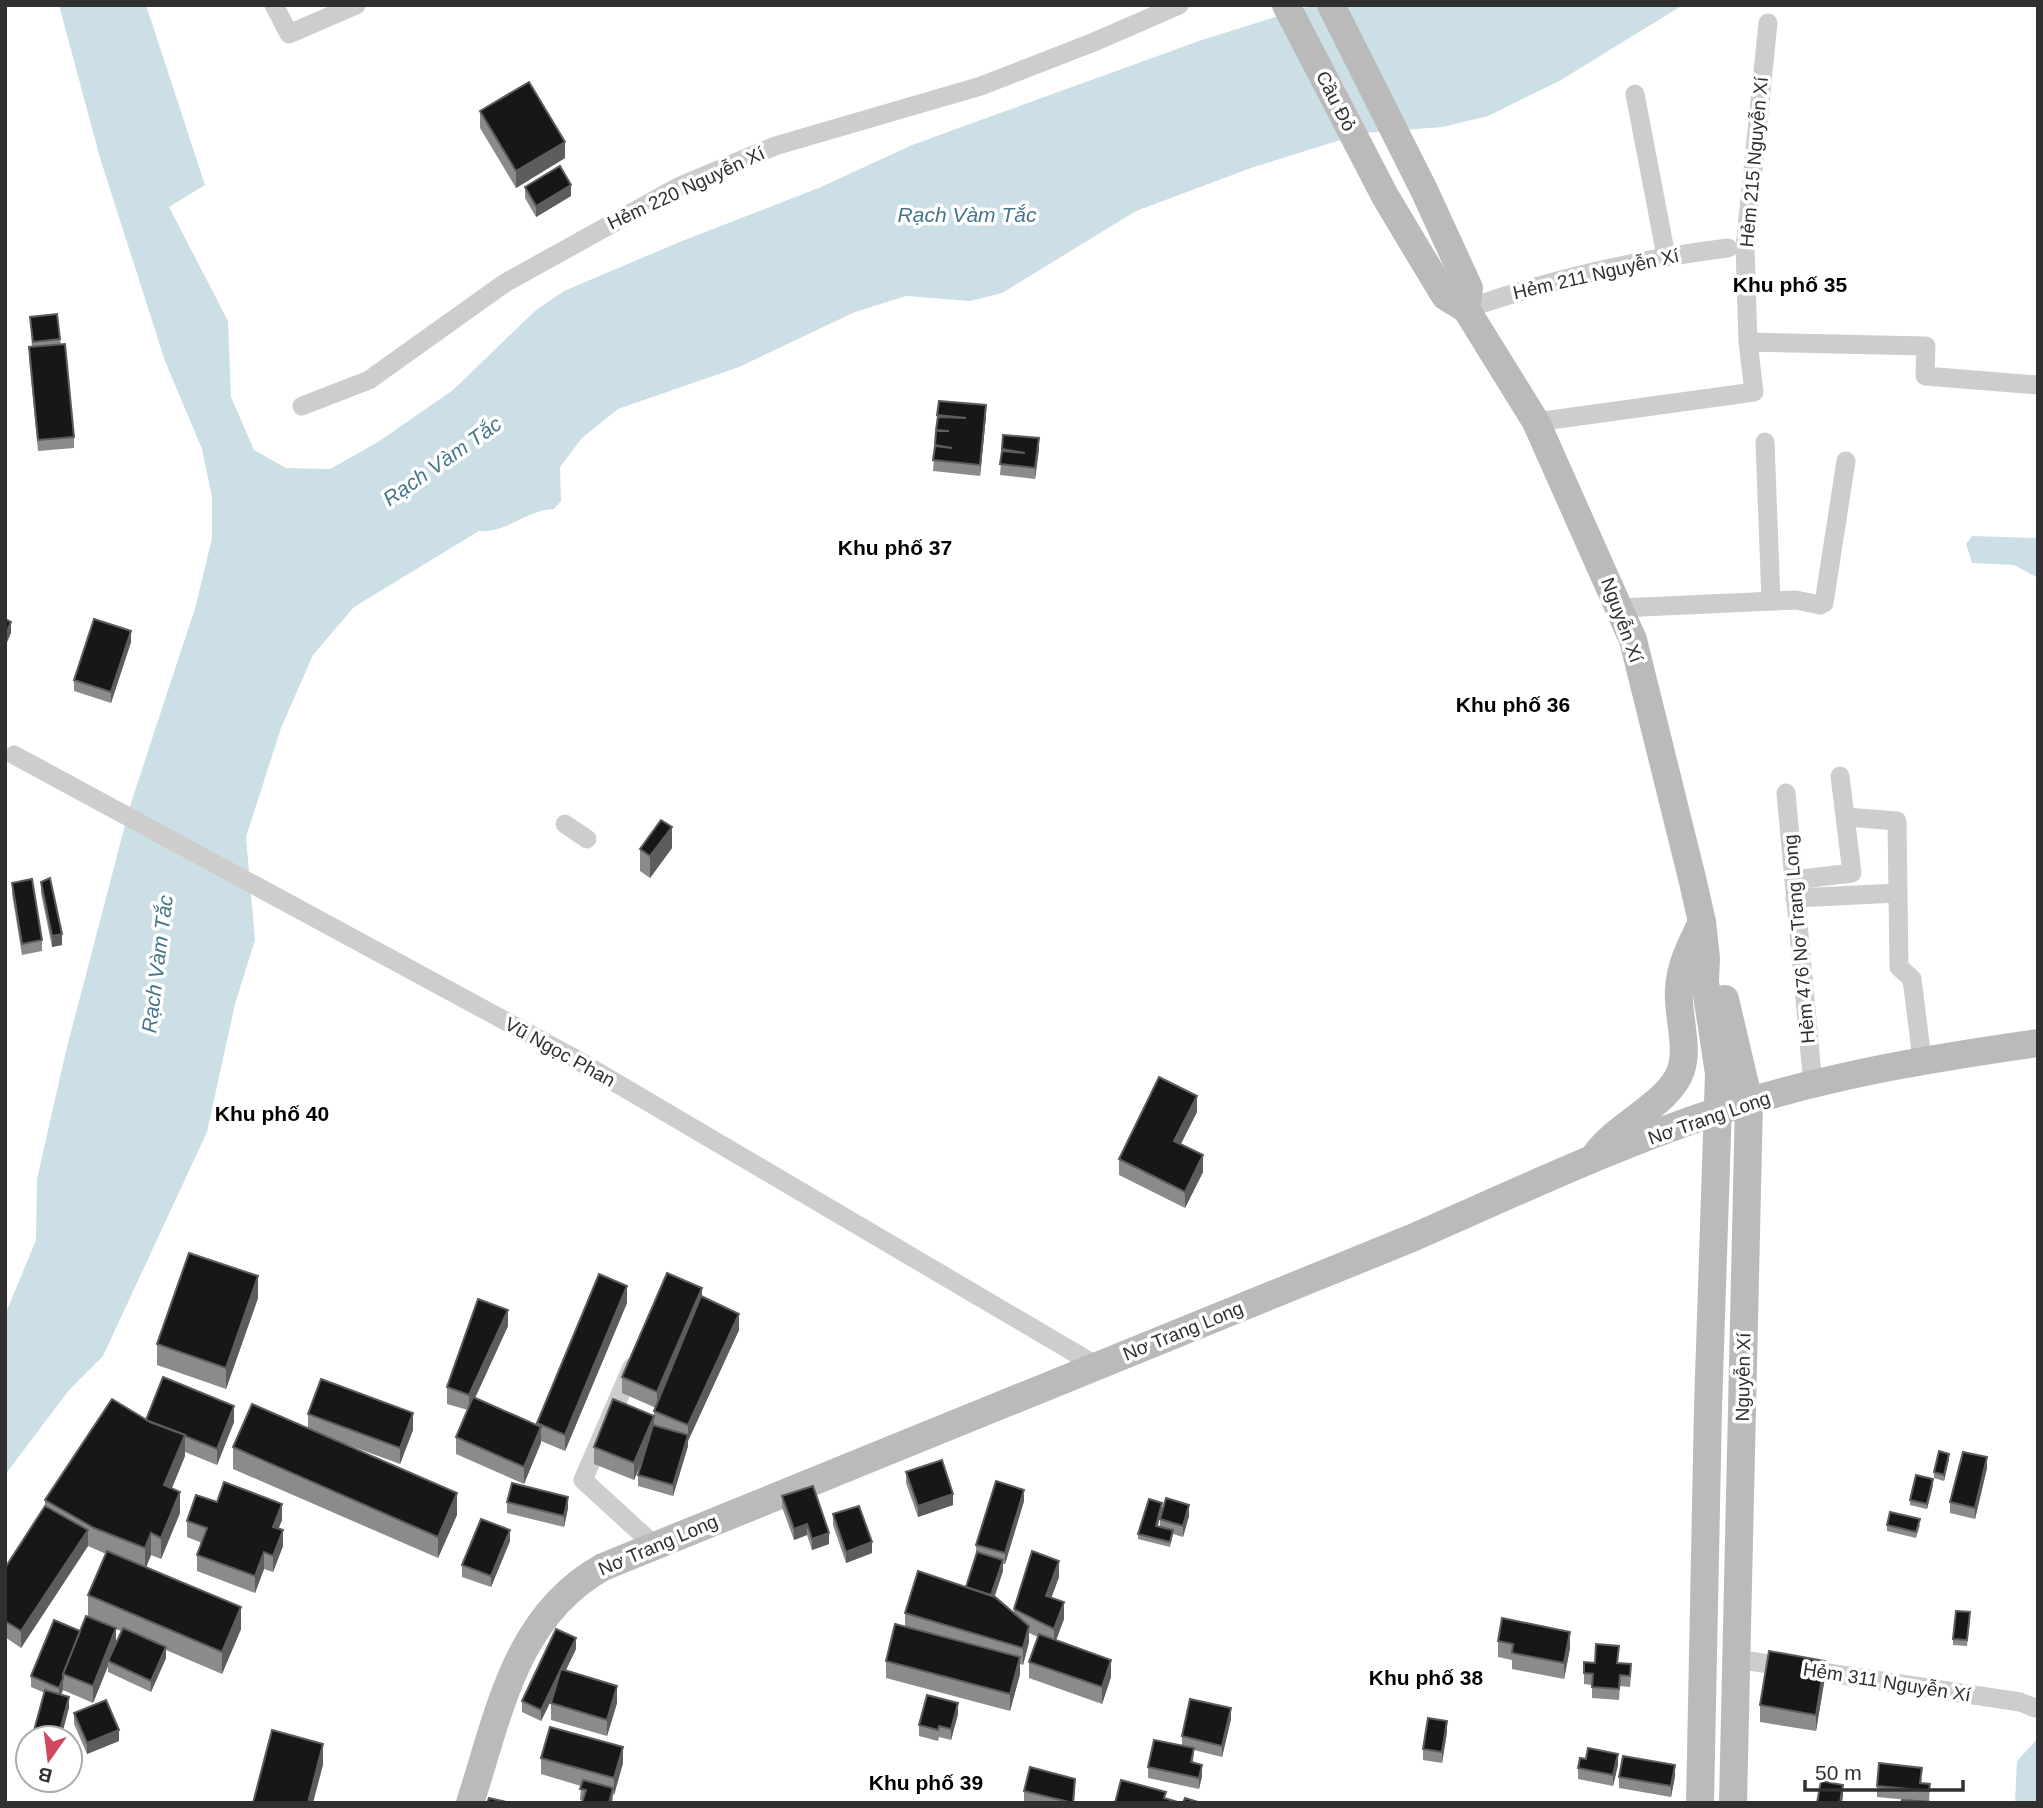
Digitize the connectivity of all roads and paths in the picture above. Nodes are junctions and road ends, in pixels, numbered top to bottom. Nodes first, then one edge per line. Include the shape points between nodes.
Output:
1 (274, 5) edge
2 (356, 5) edge
3 (1179, 5) edge
4 (1286, 5) edge
5 (1331, 5) edge
6 (1768, 23) dead end
7 (1635, 94) dead end
8 (1424, 190) joint
9 (1385, 196) joint
10 (1728, 248) dead end
11 (1666, 256) junction
12 (1466, 309) junction
13 (1748, 342) junction
14 (2038, 385) edge
15 (303, 406) dead end
16 (1536, 422) junction
17 (1765, 442) dead end
18 (1846, 461) dead end
19 (1771, 601) junction
20 (1620, 608) junction
21 (14, 755) dead end
22 (1840, 776) dead end
23 (1786, 793) dead end
24 (1846, 817) junction
25 (565, 824) dead end
26 (587, 839) dead end
27 (1795, 889) junction
28 (1898, 893) junction
29 (1702, 922) junction
30 (1706, 958) junction
31 (2038, 1042) edge
32 (1922, 1059) junction
33 (1813, 1084) junction
34 (1749, 1102) junction
35 (1716, 1113) junction
36 (1592, 1161) junction
37 (640, 1349) edge
38 (1097, 1366) junction
39 (654, 1545) junction
40 (1736, 1659) junction
41 (2029, 1706) edge
42 (470, 1803) edge
43 (1700, 1803) edge
44 (1733, 1803) edge

1 - 2 street via 289,34
3 - 15 street, Hẻm 220 Nguyễn Xí via 981,86 775,146 678,187 505,282 369,380
4 - 9 main road, Cầu Đỏ
5 - 8 main road, Cầu Đỏ
6 - 13 street, Hẻm 215 Nguyễn Xí via 1745,248
7 - 11 street
8 - 12 main road, Nguyễn Xí via 1469,288
9 - 12 main road, Nguyễn Xí via 1445,296
10 - 11 street, Hẻm 211 Nguyễn Xí
11 - 12 street, Hẻm 211 Nguyễn Xí via 1537,284
12 - 16 main road, Nguyễn Xí
13 - 14 street via 1926,346 1925,376
13 - 16 street, Hẻm 215 Nguyễn Xí via 1754,392
16 - 20 main road, Nguyễn Xí
17 - 19 street
18 - 19 street via 1824,603
19 - 20 street
20 - 29 main road, Nguyễn Xí via 1633,640
21 - 38 street, Vũ Ngọc Phan via 572,1057
22 - 24 street
23 - 27 street, Hẻm 476 Nơ Trang Long
24 - 27 street via 1852,873
24 - 28 street via 1897,821
25 - 26 street
27 - 28 street
27 - 33 street, Hẻm 476 Nơ Trang Long
28 - 32 street via 1899,967 1912,979
29 - 30 main road, Nguyễn Xí
29 - 36 main road via 1687,953 1679,987 1682,1068 1673,1086 1604,1142
30 - 34 main road, Nguyễn Xí via 1720,980
30 - 35 main road, Nguyễn Xí via 1705,982 1719,1073
31 - 32 main road, Nơ Trang Long
32 - 33 main road, Nơ Trang Long
33 - 34 main road, Nơ Trang Long
34 - 35 main road, Nơ Trang Long
34 - 40 main road, Nguyễn Xí
35 - 36 main road, Nơ Trang Long
35 - 43 main road, Nguyễn Xí
36 - 38 main road, Nơ Trang Long
37 - 39 street via 583,1480
38 - 39 main road, Nơ Trang Long
39 - 42 main road, Nơ Trang Long via 582,1579 544,1614 516,1667
40 - 41 street, Hẻm 311 Nguyễn Xí
40 - 44 main road, Nguyễn Xí

